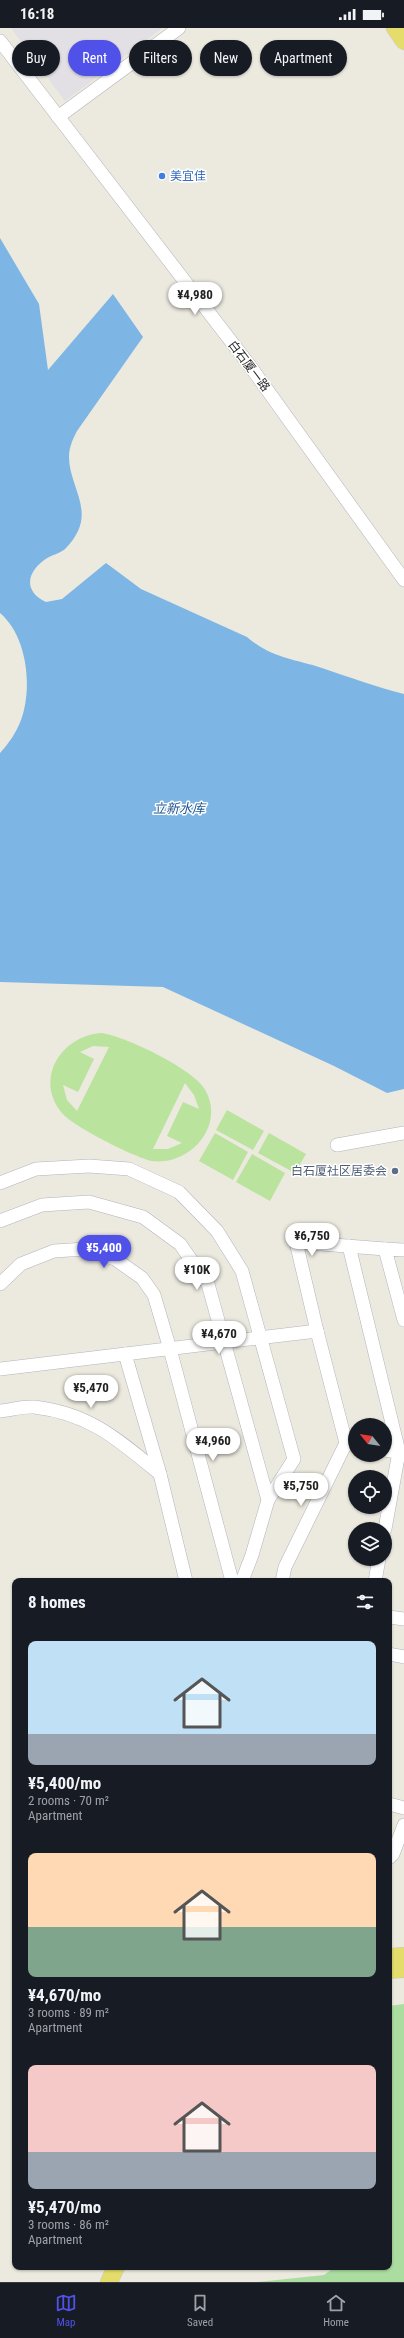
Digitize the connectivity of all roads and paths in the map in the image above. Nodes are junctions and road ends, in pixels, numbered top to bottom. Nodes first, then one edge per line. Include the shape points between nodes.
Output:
1 (179, 28) edge
2 (395, 28) edge
3 (0, 41) edge
4 (404, 41) edge
5 (58, 117) junction
6 (404, 580) edge
7 (404, 1133) edge
8 (337, 1144) dead end
9 (0, 1183) edge
10 (0, 1221) edge
11 (349, 1246) junction
12 (385, 1249) junction
13 (404, 1250) edge
14 (0, 1284) edge
15 (404, 1320) edge
16 (317, 1331) junction
17 (262, 1338) junction
18 (225, 1342) junction
19 (170, 1349) junction
20 (125, 1354) junction
21 (0, 1369) edge
22 (0, 1411) edge
23 (348, 1434) edge
24 (348, 1450) edge
25 (401, 1453) edge
26 (160, 1474) junction
27 (268, 1500) junction
28 (386, 1522) edge
29 (378, 1566) edge
30 (185, 1578) edge
31 (231, 1578) edge
32 (243, 1578) edge
33 (283, 1578) edge
34 (376, 1578) edge
35 (392, 1617) edge
36 (404, 1619) edge
37 (392, 1655) edge
38 (404, 1657) edge
39 (392, 1805) edge
40 (404, 1808) edge
41 (404, 1825) edge
42 (392, 1856) edge
43 (404, 1956) edge
44 (392, 1957) edge
45 (404, 1969) edge
46 (392, 1970) edge
47 (115, 2270) edge
48 (127, 2270) edge
49 (109, 2282) edge
50 (121, 2282) edge

1 - 5 street
2 - 4 main road
3 - 5 street, 白石厦一路
5 - 6 street, 白石厦一路 via 250,366
7 - 8 street
9 - 17 street via 36,1169 89,1166 129,1169 179,1192 217,1231 242,1272
10 - 18 street via 42,1205 89,1202 143,1217 180,1244 208,1284
11 - 12 street
11 - 16 street via 296,1242
11 - 25 street
12 - 13 street
12 - 15 street
14 - 19 street via 21,1264 54,1251 86,1249 115,1259 142,1278 154,1295
16 - 17 street
16 - 23 street
17 - 18 street
17 - 27 street via 294,1459
18 - 19 street
18 - 27 street
19 - 20 street
19 - 31 street
20 - 21 street
20 - 26 street
22 - 26 street via 33,1407 82,1418 119,1440
24 - 33 street via 285,1567
25 - 28 street
26 - 30 street
27 - 32 street
29 - 34 street
35 - 36 street
37 - 38 street
39 - 40 street
41 - 42 street
43 - 44 main road
45 - 46 main road
47 - 49 main road
48 - 50 main road

